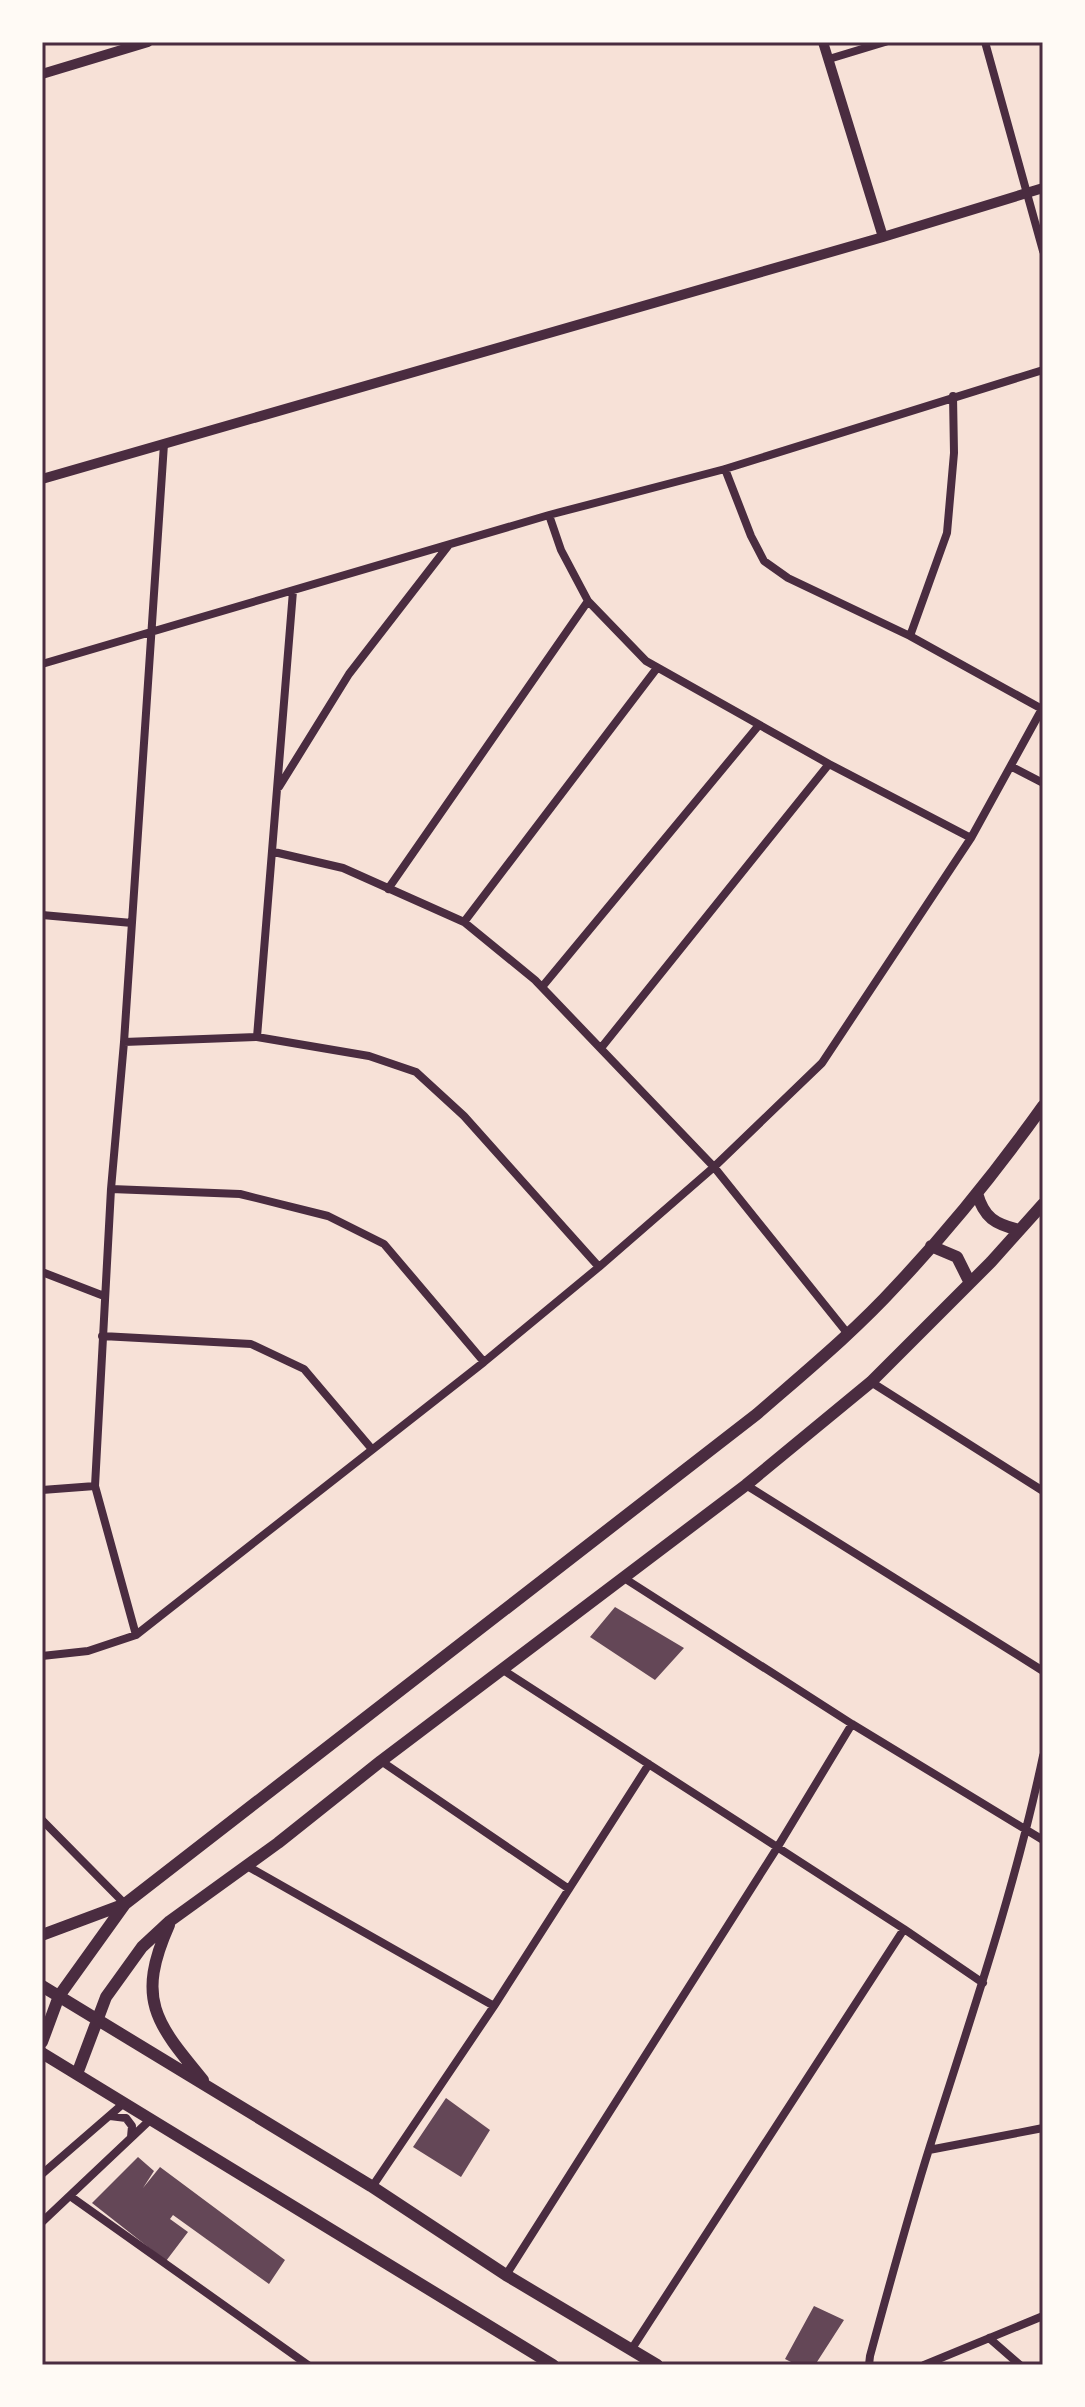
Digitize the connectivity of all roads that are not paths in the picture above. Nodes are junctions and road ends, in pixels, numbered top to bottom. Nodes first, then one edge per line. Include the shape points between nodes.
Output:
1 (148, 42) edge
2 (823, 42) edge
3 (885, 42) edge
4 (985, 42) edge
5 (829, 59) junction
6 (42, 74) edge
7 (1043, 188) edge
8 (1027, 193) junction
9 (883, 237) junction
10 (1043, 251) edge
11 (1043, 370) edge
12 (953, 396) junction
13 (164, 444) junction
14 (725, 469) junction
15 (42, 479) edge
16 (549, 515) junction
17 (449, 545) junction
18 (293, 591) junction
19 (588, 601) junction
20 (150, 633) junction
21 (910, 636) junction
22 (42, 664) edge
23 (657, 668) junction
24 (1042, 708) edge
25 (759, 725) junction
26 (829, 764) junction
27 (1012, 767) junction
28 (1043, 783) edge
29 (279, 787) junction
30 (971, 838) junction
31 (274, 852) junction
32 (388, 889) junction
33 (42, 915) edge
34 (464, 922) junction
35 (132, 923) junction
36 (542, 987) junction
37 (257, 1037) junction
38 (124, 1042) junction
39 (601, 1048) junction
40 (1043, 1106) edge
41 (714, 1167) junction
42 (111, 1189) junction
43 (977, 1193) junction
44 (1043, 1204) edge
45 (1019, 1230) junction
46 (931, 1246) junction
47 (599, 1267) junction
48 (42, 1272) edge
49 (970, 1283) junction
50 (104, 1296) junction
51 (848, 1334) junction
52 (102, 1336) junction
53 (484, 1362) junction
54 (871, 1382) junction
55 (371, 1448) junction
56 (746, 1485) junction
57 (95, 1486) junction
58 (42, 1490) edge
59 (1043, 1491) edge
60 (624, 1578) junction
61 (136, 1635) junction
62 (42, 1656) edge
63 (503, 1670) junction
64 (1043, 1671) edge
65 (852, 1724) junction
66 (1043, 1756) edge
67 (381, 1761) junction
68 (649, 1764) junction
69 (42, 1820) edge
70 (1028, 1829) junction
71 (1043, 1840) edge
72 (777, 1848) junction
73 (247, 1866) junction
74 (569, 1889) junction
75 (125, 1904) junction
76 (170, 1921) junction
77 (904, 1929) junction
78 (42, 1935) edge
79 (983, 1983) junction
80 (42, 1986) edge
81 (59, 1996) junction
82 (494, 2006) junction
83 (97, 2018) junction
84 (42, 2042) edge
85 (42, 2053) edge
86 (77, 2074) junction
87 (208, 2085) junction
88 (124, 2103) junction
89 (108, 2117) junction
90 (151, 2119) junction
91 (1043, 2128) edge
92 (131, 2138) junction
93 (929, 2150) junction
94 (42, 2174) edge
95 (372, 2187) junction
96 (70, 2196) junction
97 (42, 2222) edge
98 (506, 2275) junction
99 (1043, 2316) edge
100 (989, 2338) junction
101 (631, 2350) junction
102 (308, 2365) edge
103 (553, 2365) edge
104 (657, 2365) edge
105 (869, 2365) edge
106 (924, 2365) edge
107 (1020, 2365) edge

1 - 6 street
2 - 5 street
3 - 5 street
4 - 8 street
5 - 9 street
7 - 8 street
8 - 9 street
8 - 10 street
9 - 13 street
11 - 12 street
12 - 14 street
12 - 21 street via 947,533
13 - 15 street
13 - 20 street
14 - 16 street
14 - 21 street via 764,561 788,578
16 - 17 street
16 - 19 street
17 - 18 street
17 - 29 street via 349,674
18 - 20 street
18 - 29 street
19 - 23 street
19 - 32 street
20 - 22 street
20 - 35 street
21 - 24 street
23 - 25 street
23 - 34 street
24 - 27 street
25 - 26 street
25 - 36 street
26 - 30 street
26 - 39 street
27 - 28 street
27 - 30 street
29 - 31 street
30 - 41 street via 822,1063
31 - 32 street via 343,868
31 - 37 street
32 - 34 street
33 - 35 street
34 - 36 street
35 - 38 street
36 - 39 street
37 - 38 street
37 - 47 street via 369,1056 416,1072 464,1116
38 - 42 street
39 - 41 street
40 - 43 main road
41 - 47 street
41 - 51 street
42 - 50 street
42 - 53 street via 240,1194 328,1216 384,1244
43 - 45 main road via 989,1219
43 - 46 main road
44 - 45 main road
45 - 49 main road
46 - 49 main road via 957,1257
46 - 51 main road
47 - 53 street
48 - 50 street
49 - 54 main road
50 - 52 street
51 - 75 main road via 757,1414
52 - 55 street via 251,1344 304,1369
52 - 57 street
53 - 55 street
54 - 56 main road
54 - 59 street
55 - 61 street
56 - 60 main road
56 - 64 street
57 - 58 street
57 - 61 street
60 - 63 main road
60 - 65 street
61 - 62 street via 88,1651
63 - 67 main road
63 - 68 street
65 - 70 street
65 - 72 street
66 - 70 street
67 - 73 main road
67 - 74 street
68 - 72 street
68 - 74 street
69 - 75 street
70 - 71 street
70 - 79 street
72 - 77 street
72 - 98 street
73 - 76 main road
73 - 82 street
74 - 82 street
75 - 78 main road
75 - 81 main road
76 - 83 main road via 142,1947
76 - 87 main road via 155,1963 152,1999 170,2040
77 - 79 street
77 - 101 street
79 - 93 street
80 - 81 main road
81 - 83 main road
81 - 84 main road
82 - 95 street
83 - 86 main road
83 - 87 main road
85 - 86 main road
86 - 88 main road
87 - 95 main road
88 - 89 street
88 - 90 main road
89 - 92 street via 126,2118
89 - 94 street
90 - 92 street
90 - 103 main road
91 - 93 street
92 - 96 street
93 - 105 street
95 - 98 main road
96 - 97 street
96 - 102 street
98 - 101 main road
99 - 100 street
100 - 106 street
100 - 107 street
101 - 104 main road

